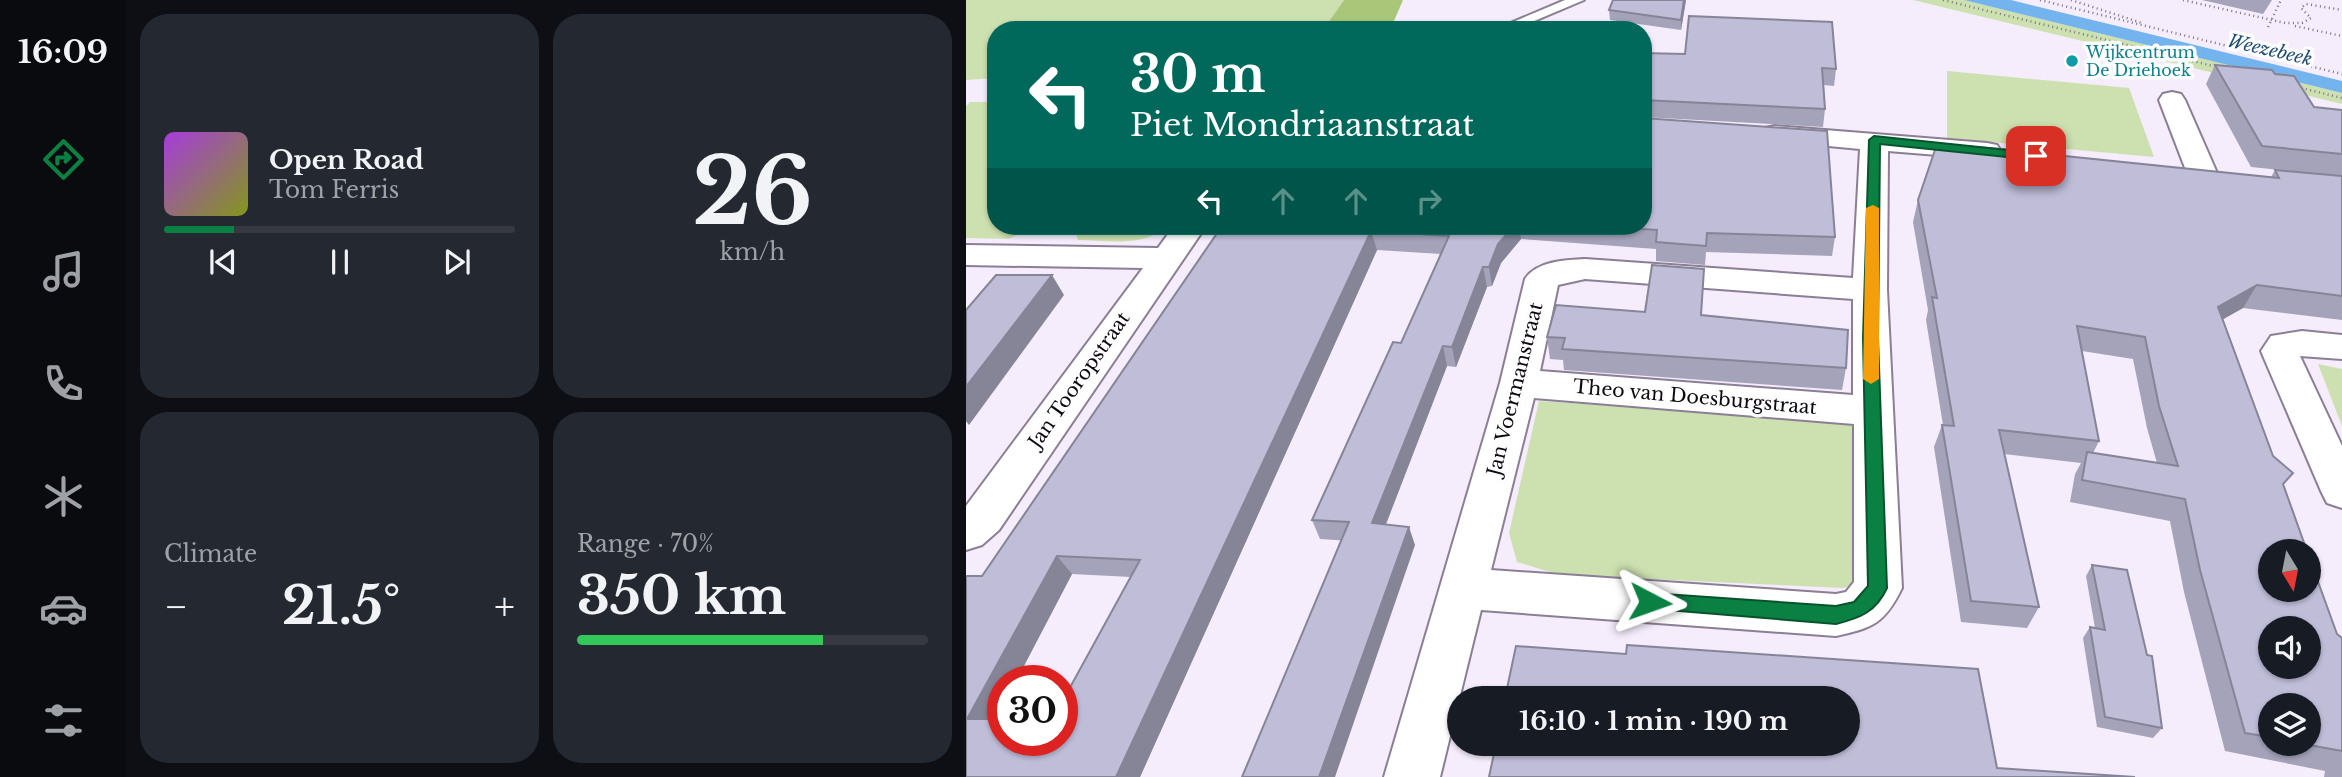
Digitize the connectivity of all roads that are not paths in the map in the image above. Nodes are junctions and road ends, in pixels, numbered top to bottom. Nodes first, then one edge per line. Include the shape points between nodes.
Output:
1 (1577, 0) edge
2 (1518, 21) edge
3 (2172, 100) dead end
4 (1754, 133) edge
5 (1874, 140) junction
6 (2010, 153) edge
7 (2201, 173) edge
8 (1183, 235) edge
9 (966, 254) edge
10 (1166, 258) junction
11 (1870, 290) junction
12 (2342, 348) edge
13 (1520, 383) junction
14 (1871, 411) junction
15 (2342, 491) edge
16 (966, 532) edge
17 (1463, 588) junction
18 (1412, 777) edge

1 - 2 lane
3 - 7 street
4 - 5 street
5 - 6 street
5 - 11 street
8 - 10 street, Jan Tooropstraat
9 - 10 street
10 - 16 street, Jan Tooropstraat via 983,517
11 - 13 street, Jan Voermanstraat via 1564,270 1542,279
11 - 14 street
12 - 15 street via 2302,343 2284,345 2279,351
13 - 14 street, Theo van Doesburgstraat
13 - 17 street, Jan Voermanstraat
14 - 17 street via 1878,588 1860,610 1836,615
17 - 18 street, Jan Voermanstraat

